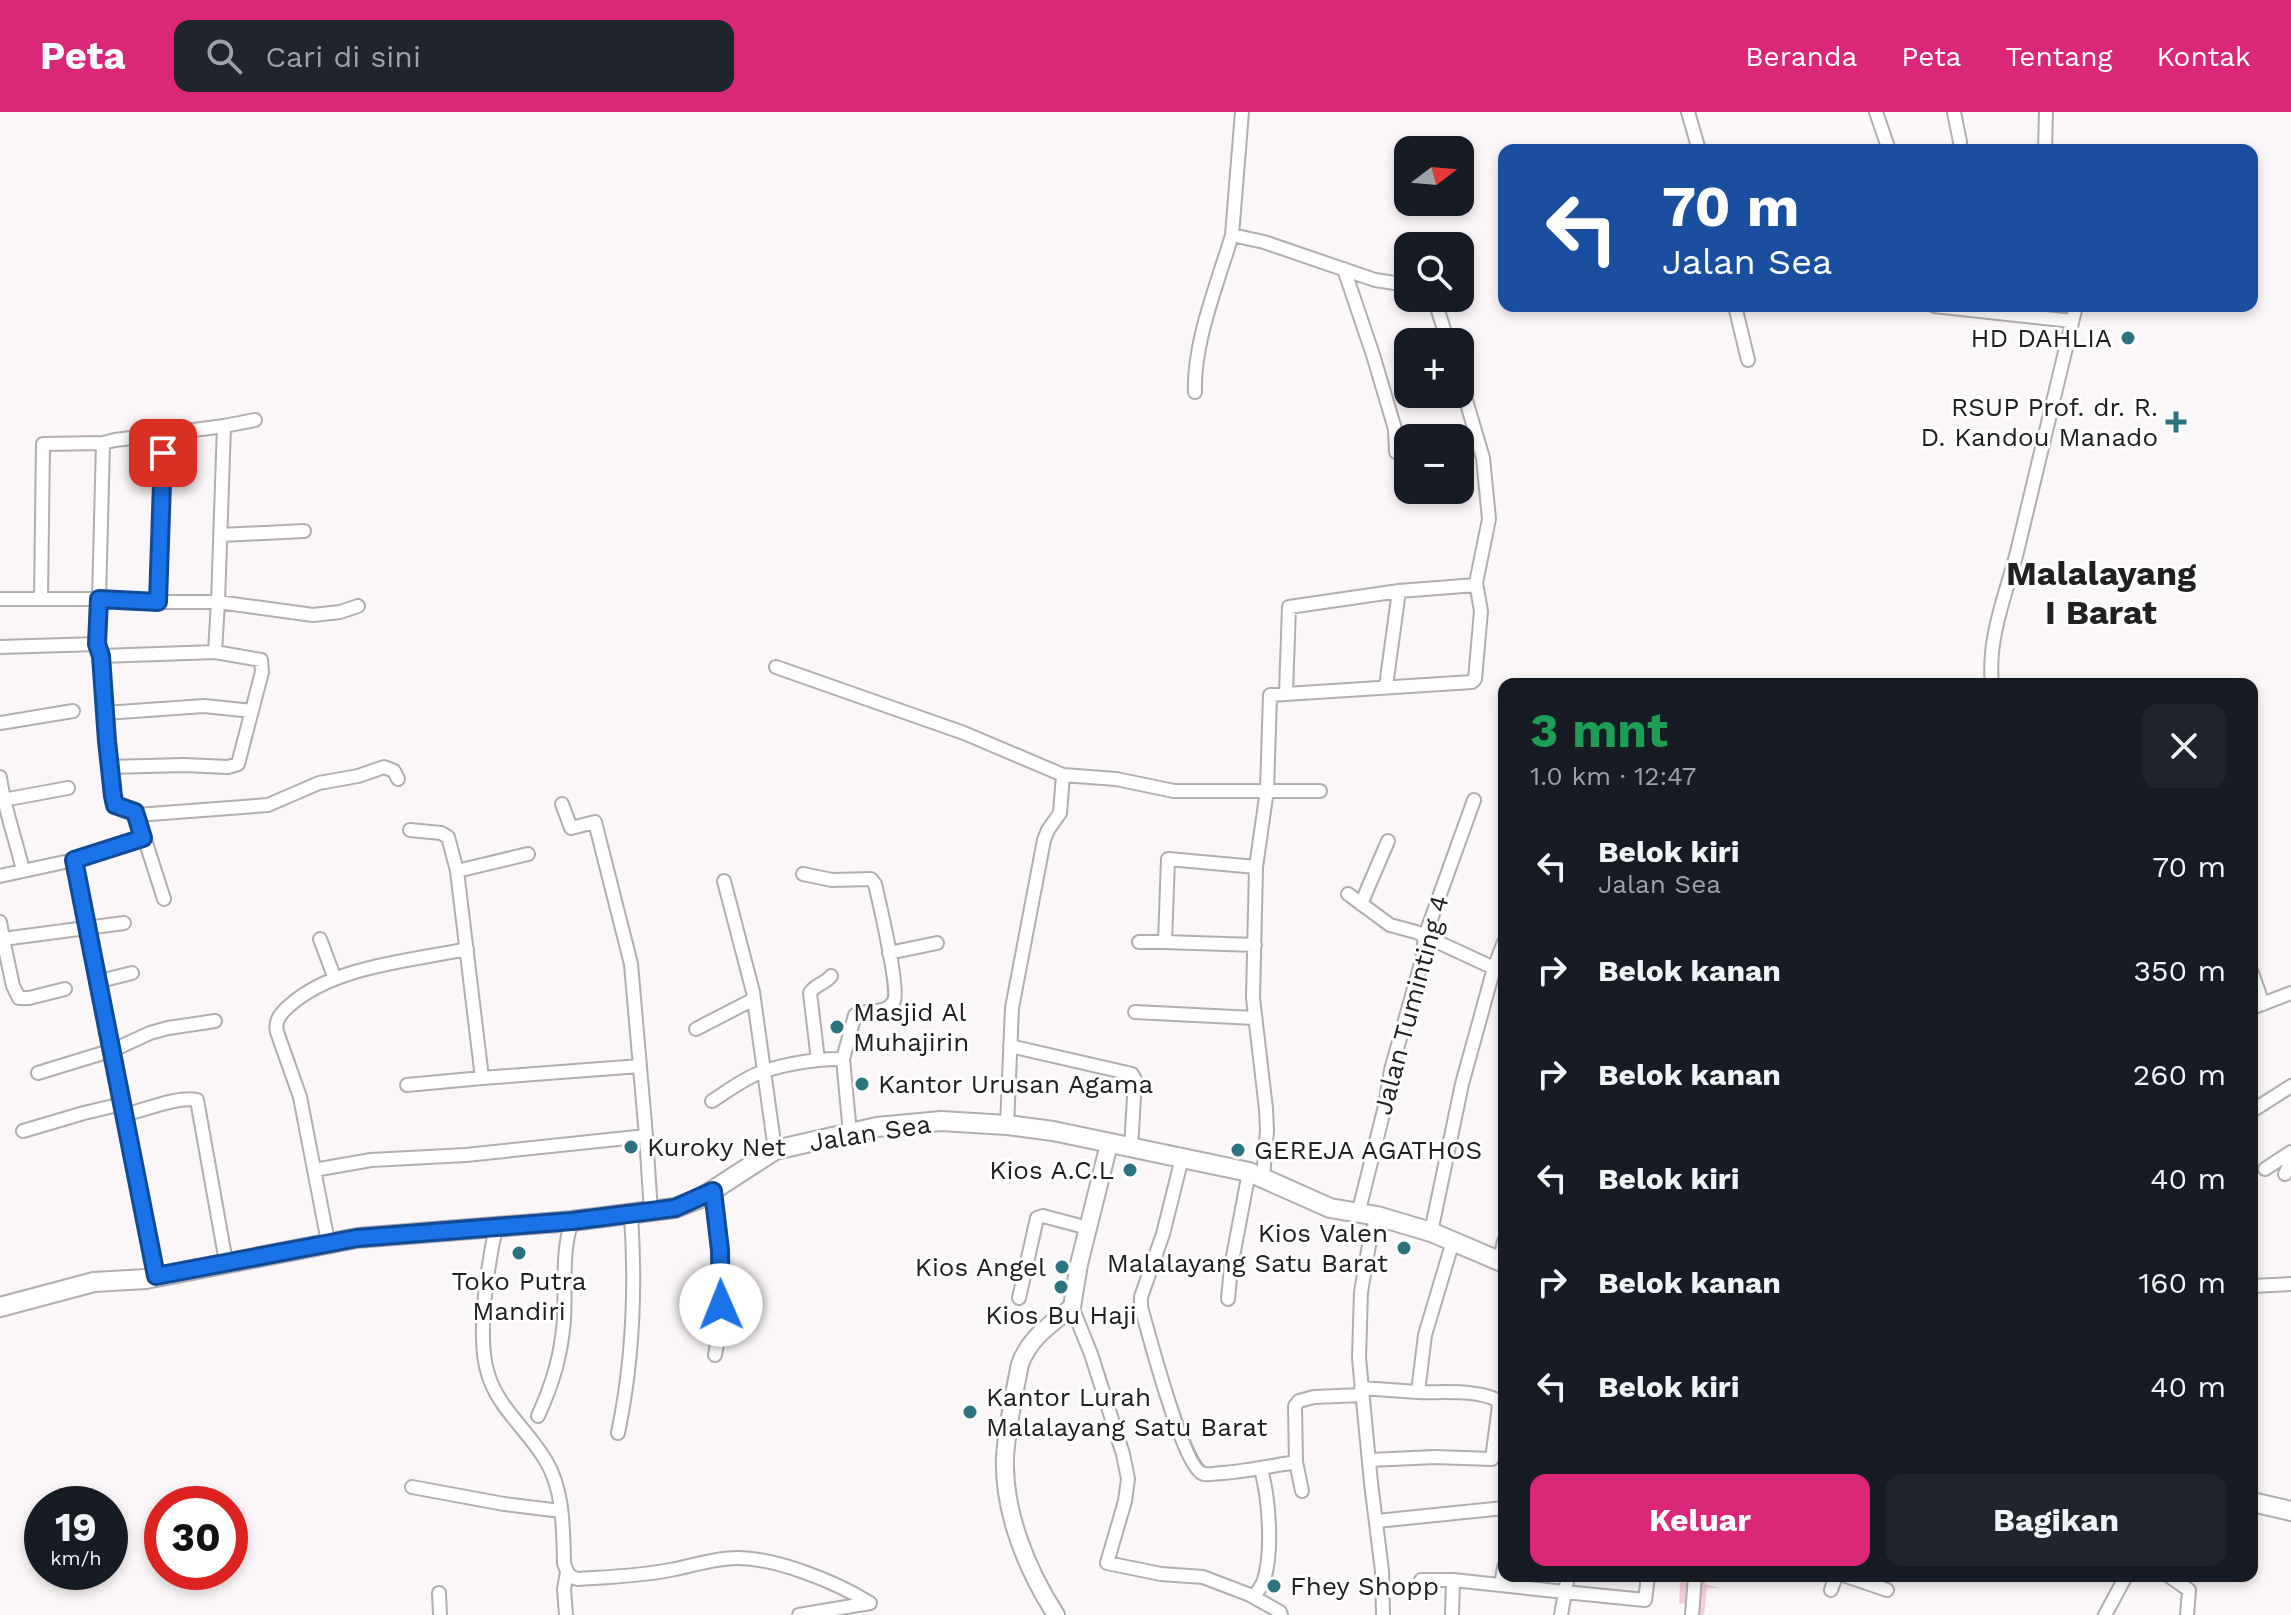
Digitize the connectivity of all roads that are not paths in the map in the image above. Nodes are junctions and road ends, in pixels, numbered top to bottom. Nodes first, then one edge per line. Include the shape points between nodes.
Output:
1 (1242, 112) edge
2 (1688, 112) edge
3 (1876, 112) edge
4 (1954, 112) edge
5 (2046, 112) edge
6 (1960, 142) dead end
7 (1697, 144) edge
8 (1887, 144) edge
9 (2045, 144) edge
10 (1232, 235) junction
11 (1344, 269) junction
12 (1394, 283) edge
13 (1736, 312) edge
14 (1989, 312) edge
15 (2074, 312) edge
16 (2072, 321) junction
17 (1748, 360) dead end
18 (1195, 392) dead end
19 (1468, 408) edge
20 (255, 420) dead end
21 (224, 426) junction
22 (1394, 426) edge
23 (163, 434) junction
24 (103, 443) junction
25 (304, 531) dead end
26 (221, 535) junction
27 (1476, 585) junction
28 (1399, 591) junction
29 (0, 599) edge
30 (41, 599) junction
31 (99, 599) junction
32 (158, 602) junction
33 (218, 602) junction
34 (358, 606) dead end
35 (0, 647) edge
36 (99, 650) junction
37 (215, 652) junction
38 (776, 667) dead end
39 (1991, 678) edge
40 (1386, 686) junction
41 (1286, 693) junction
42 (73, 711) dead end
43 (252, 711) junction
44 (105, 713) junction
45 (0, 723) edge
46 (109, 767) junction
47 (1063, 775) junction
48 (0, 777) edge
49 (398, 779) dead end
50 (68, 788) dead end
51 (1267, 790) junction
52 (1320, 791) dead end
53 (3, 800) junction
54 (1474, 800) dead end
55 (562, 804) dead end
56 (137, 815) junction
57 (410, 830) dead end
58 (143, 838) junction
59 (1388, 841) dead end
60 (528, 854) dead end
61 (74, 860) junction
62 (1256, 867) junction
63 (23, 871) junction
64 (457, 871) junction
65 (803, 874) dead end
66 (0, 876) edge
67 (724, 881) dead end
68 (1348, 894) dead end
69 (164, 899) dead end
70 (1361, 904) junction
71 (0, 922) edge
72 (124, 923) dead end
73 (87, 928) junction
74 (1425, 936) junction
75 (3, 939) junction
76 (320, 939) dead end
77 (1139, 942) dead end
78 (1165, 942) junction
79 (937, 943) dead end
80 (1255, 945) junction
81 (467, 949) junction
82 (889, 953) junction
83 (1498, 962) edge
84 (1498, 965) edge
85 (132, 973) dead end
86 (831, 976) dead end
87 (335, 979) junction
88 (96, 982) junction
89 (65, 989) dead end
90 (2291, 993) edge
91 (754, 999) junction
92 (2258, 1006) edge
93 (1135, 1012) dead end
94 (1254, 1018) junction
95 (215, 1021) dead end
96 (696, 1029) dead end
97 (1010, 1046) junction
98 (113, 1050) junction
99 (843, 1059) junction
100 (818, 1060) junction
101 (640, 1066) junction
102 (763, 1071) junction
103 (38, 1073) dead end
104 (482, 1078) junction
105 (407, 1085) dead end
106 (2291, 1086) edge
107 (712, 1101) dead end
108 (2258, 1107) edge
109 (123, 1110) junction
110 (1007, 1125) junction
111 (23, 1131) dead end
112 (850, 1133) junction
113 (646, 1136) junction
114 (1109, 1144) junction
115 (1131, 1149) junction
116 (775, 1150) junction
117 (2291, 1152) edge
118 (1182, 1158) junction
119 (2291, 1162) edge
120 (2265, 1169) dead end
121 (314, 1170) junction
122 (2285, 1174) dead end
123 (1256, 1175) junction
124 (713, 1191) junction
125 (651, 1212) junction
126 (631, 1215) junction
127 (1367, 1215) junction
128 (572, 1221) junction
129 (496, 1227) junction
130 (1088, 1228) junction
131 (1431, 1232) junction
132 (1453, 1241) junction
133 (328, 1242) junction
134 (1498, 1260) edge
135 (226, 1262) junction
136 (156, 1276) junction
137 (2291, 1284) edge
138 (2258, 1286) edge
139 (1019, 1298) dead end
140 (1228, 1299) dead end
141 (0, 1307) edge
142 (1072, 1307) junction
143 (715, 1355) dead end
144 (1361, 1392) junction
145 (1418, 1392) junction
146 (1498, 1403) edge
147 (538, 1416) dead end
148 (618, 1433) dead end
149 (1498, 1459) edge
150 (1369, 1460) junction
151 (1296, 1462) junction
152 (1261, 1469) junction
153 (412, 1487) dead end
154 (1302, 1491) dead end
155 (2258, 1503) edge
156 (1498, 1509) edge
157 (561, 1511) junction
158 (2291, 1511) edge
159 (1377, 1521) junction
160 (567, 1572) junction
161 (1421, 1580) dead end
162 (1453, 1580) junction
163 (1502, 1582) edge
164 (1567, 1582) edge
165 (1647, 1582) edge
166 (1695, 1582) edge
167 (1834, 1582) edge
168 (1864, 1582) edge
169 (2123, 1582) edge
170 (2179, 1582) edge
171 (1501, 1585) junction
172 (1831, 1590) dead end
173 (1887, 1590) dead end
174 (1565, 1592) junction
175 (439, 1593) dead end
176 (1254, 1597) junction
177 (1645, 1600) junction
178 (440, 1615) edge
179 (566, 1615) edge
180 (799, 1615) edge
181 (1056, 1615) edge
182 (1281, 1615) edge
183 (1383, 1615) edge
184 (1452, 1615) edge
185 (1561, 1615) edge
186 (1644, 1615) edge
187 (1692, 1615) edge
188 (2105, 1615) edge
189 (2187, 1615) edge

1 - 10 street
2 - 7 street
3 - 8 street
4 - 6 street
5 - 9 street
10 - 11 street
10 - 18 street via 1200,344
11 - 12 street
11 - 22 street
13 - 17 street
14 - 16 street
15 - 16 street
16 - 39 street via 1995,632
19 - 27 street via 1483,458 1489,519
20 - 21 street
21 - 23 street
21 - 26 street
23 - 24 street
23 - 32 street
24 - 30 street via 43,444
24 - 31 street
25 - 26 street
26 - 33 street
27 - 28 street
27 - 40 street via 1481,611 1475,679
28 - 40 street
28 - 41 street via 1289,607
29 - 30 street
30 - 31 street
31 - 32 street
31 - 36 street
32 - 33 street
33 - 34 street via 313,615
33 - 37 street
35 - 36 street
36 - 37 street
36 - 44 street
37 - 43 street via 261,660
38 - 47 street via 964,733
40 - 41 street
41 - 51 street via 1270,695
42 - 45 street
43 - 44 street via 204,706
43 - 46 street via 235,766
44 - 46 street
46 - 56 street via 115,805
47 - 51 street via 1174,791
47 - 97 street via 1060,813 1044,840 1035,881
48 - 53 street
49 - 56 street via 384,767 304,788 268,805
50 - 53 street
51 - 52 street
51 - 62 street
53 - 63 street
54 - 74 street, Jalan Tuminting 4
55 - 101 street via 571,828 595,822 631,964
56 - 58 street
57 - 64 street via 448,837
58 - 61 street
58 - 69 street
59 - 70 street
60 - 64 street
61 - 63 street
61 - 73 street
62 - 78 street via 1168,859
62 - 80 street
63 - 66 street
64 - 81 street
65 - 82 street via 871,879
67 - 91 street
68 - 70 street
70 - 74 street via 1390,925
71 - 75 street
72 - 73 street
73 - 75 street
73 - 88 street
74 - 83 street
74 - 127 street, Jalan Tuminting 4 via 1391,1070
75 - 89 street via 19,998
76 - 87 street
77 - 78 street
78 - 80 street
79 - 82 street
80 - 94 street
81 - 87 street
81 - 104 street
82 - 99 street via 894,1002 855,1015
84 - 131 street via 1462,1084
85 - 88 street
86 - 100 street via 810,993
87 - 121 street via 296,1000 275,1026 300,1097
88 - 98 street
90 - 92 street
91 - 96 street
91 - 102 street
93 - 94 street
94 - 123 street via 1267,1131
95 - 98 street via 150,1033
97 - 110 street
97 - 115 street via 1135,1076
98 - 103 street
98 - 109 street
99 - 100 street
99 - 112 street
100 - 102 street
101 - 104 street
101 - 113 street
102 - 107 street
102 - 116 street
104 - 105 street
106 - 108 street
109 - 111 street via 84,1113
109 - 135 street via 197,1100
109 - 136 street
110 - 112 main road, Jalan Sea via 941,1121
110 - 114 main road, Jalan Sea
112 - 116 main road, Jalan Sea
113 - 121 street via 371,1160
113 - 125 street
114 - 115 main road, Jalan Sea
114 - 130 street
115 - 118 main road, Jalan Sea
116 - 124 main road, Jalan Sea
117 - 120 street
118 - 123 main road, Jalan Sea
118 - 152 street via 1141,1307 1179,1431 1197,1471 1204,1475
119 - 122 street
121 - 133 street
123 - 127 main road, Jalan Sea via 1319,1204
123 - 140 street via 1231,1267
124 - 125 main road, Jalan Sea
124 - 143 street via 721,1301
125 - 126 main road, Jalan Sea
126 - 128 main road, Jalan Sea
126 - 148 street via 632,1339
127 - 131 main road, Jalan Sea
127 - 144 street, Jalan Tuminting 4
128 - 129 main road, Jalan Sea
128 - 147 street via 560,1354
129 - 133 main road, Jalan Sea
129 - 157 street via 484,1326 486,1370 546,1461
130 - 139 street via 1037,1218
130 - 142 street
131 - 132 main road, Jalan Sea
132 - 134 main road, Jalan Sea
132 - 145 street via 1425,1335
133 - 135 main road, Jalan Sea
135 - 136 main road, Jalan Sea
136 - 141 main road, Jalan Sea via 94,1282
137 - 138 street
142 - 176 street via 1127,1470 1127,1492 1107,1563 1203,1577
142 - 181 street via 1025,1351 1005,1456 1015,1524 1029,1567
144 - 145 street
144 - 150 street, Jalan Tuminting 4
144 - 151 street via 1299,1401
145 - 146 street via 1490,1397
149 - 150 street
150 - 159 street, Jalan Tuminting 4
151 - 152 street
151 - 154 street
152 - 176 street via 1269,1529 1264,1578
153 - 157 street
155 - 158 main road
156 - 159 street
157 - 160 street
159 - 183 street, Jalan Tuminting 4
160 - 179 street
160 - 180 street via 578,1579 619,1576 738,1558 799,1571 870,1603
161 - 162 street
162 - 171 street
162 - 184 street
163 - 171 street
164 - 174 street
165 - 177 street
166 - 187 street
167 - 172 street
168 - 173 street
169 - 188 street
170 - 189 street via 2189,1590
171 - 174 street
174 - 177 street
174 - 185 street
175 - 178 street
176 - 182 street
177 - 186 street

